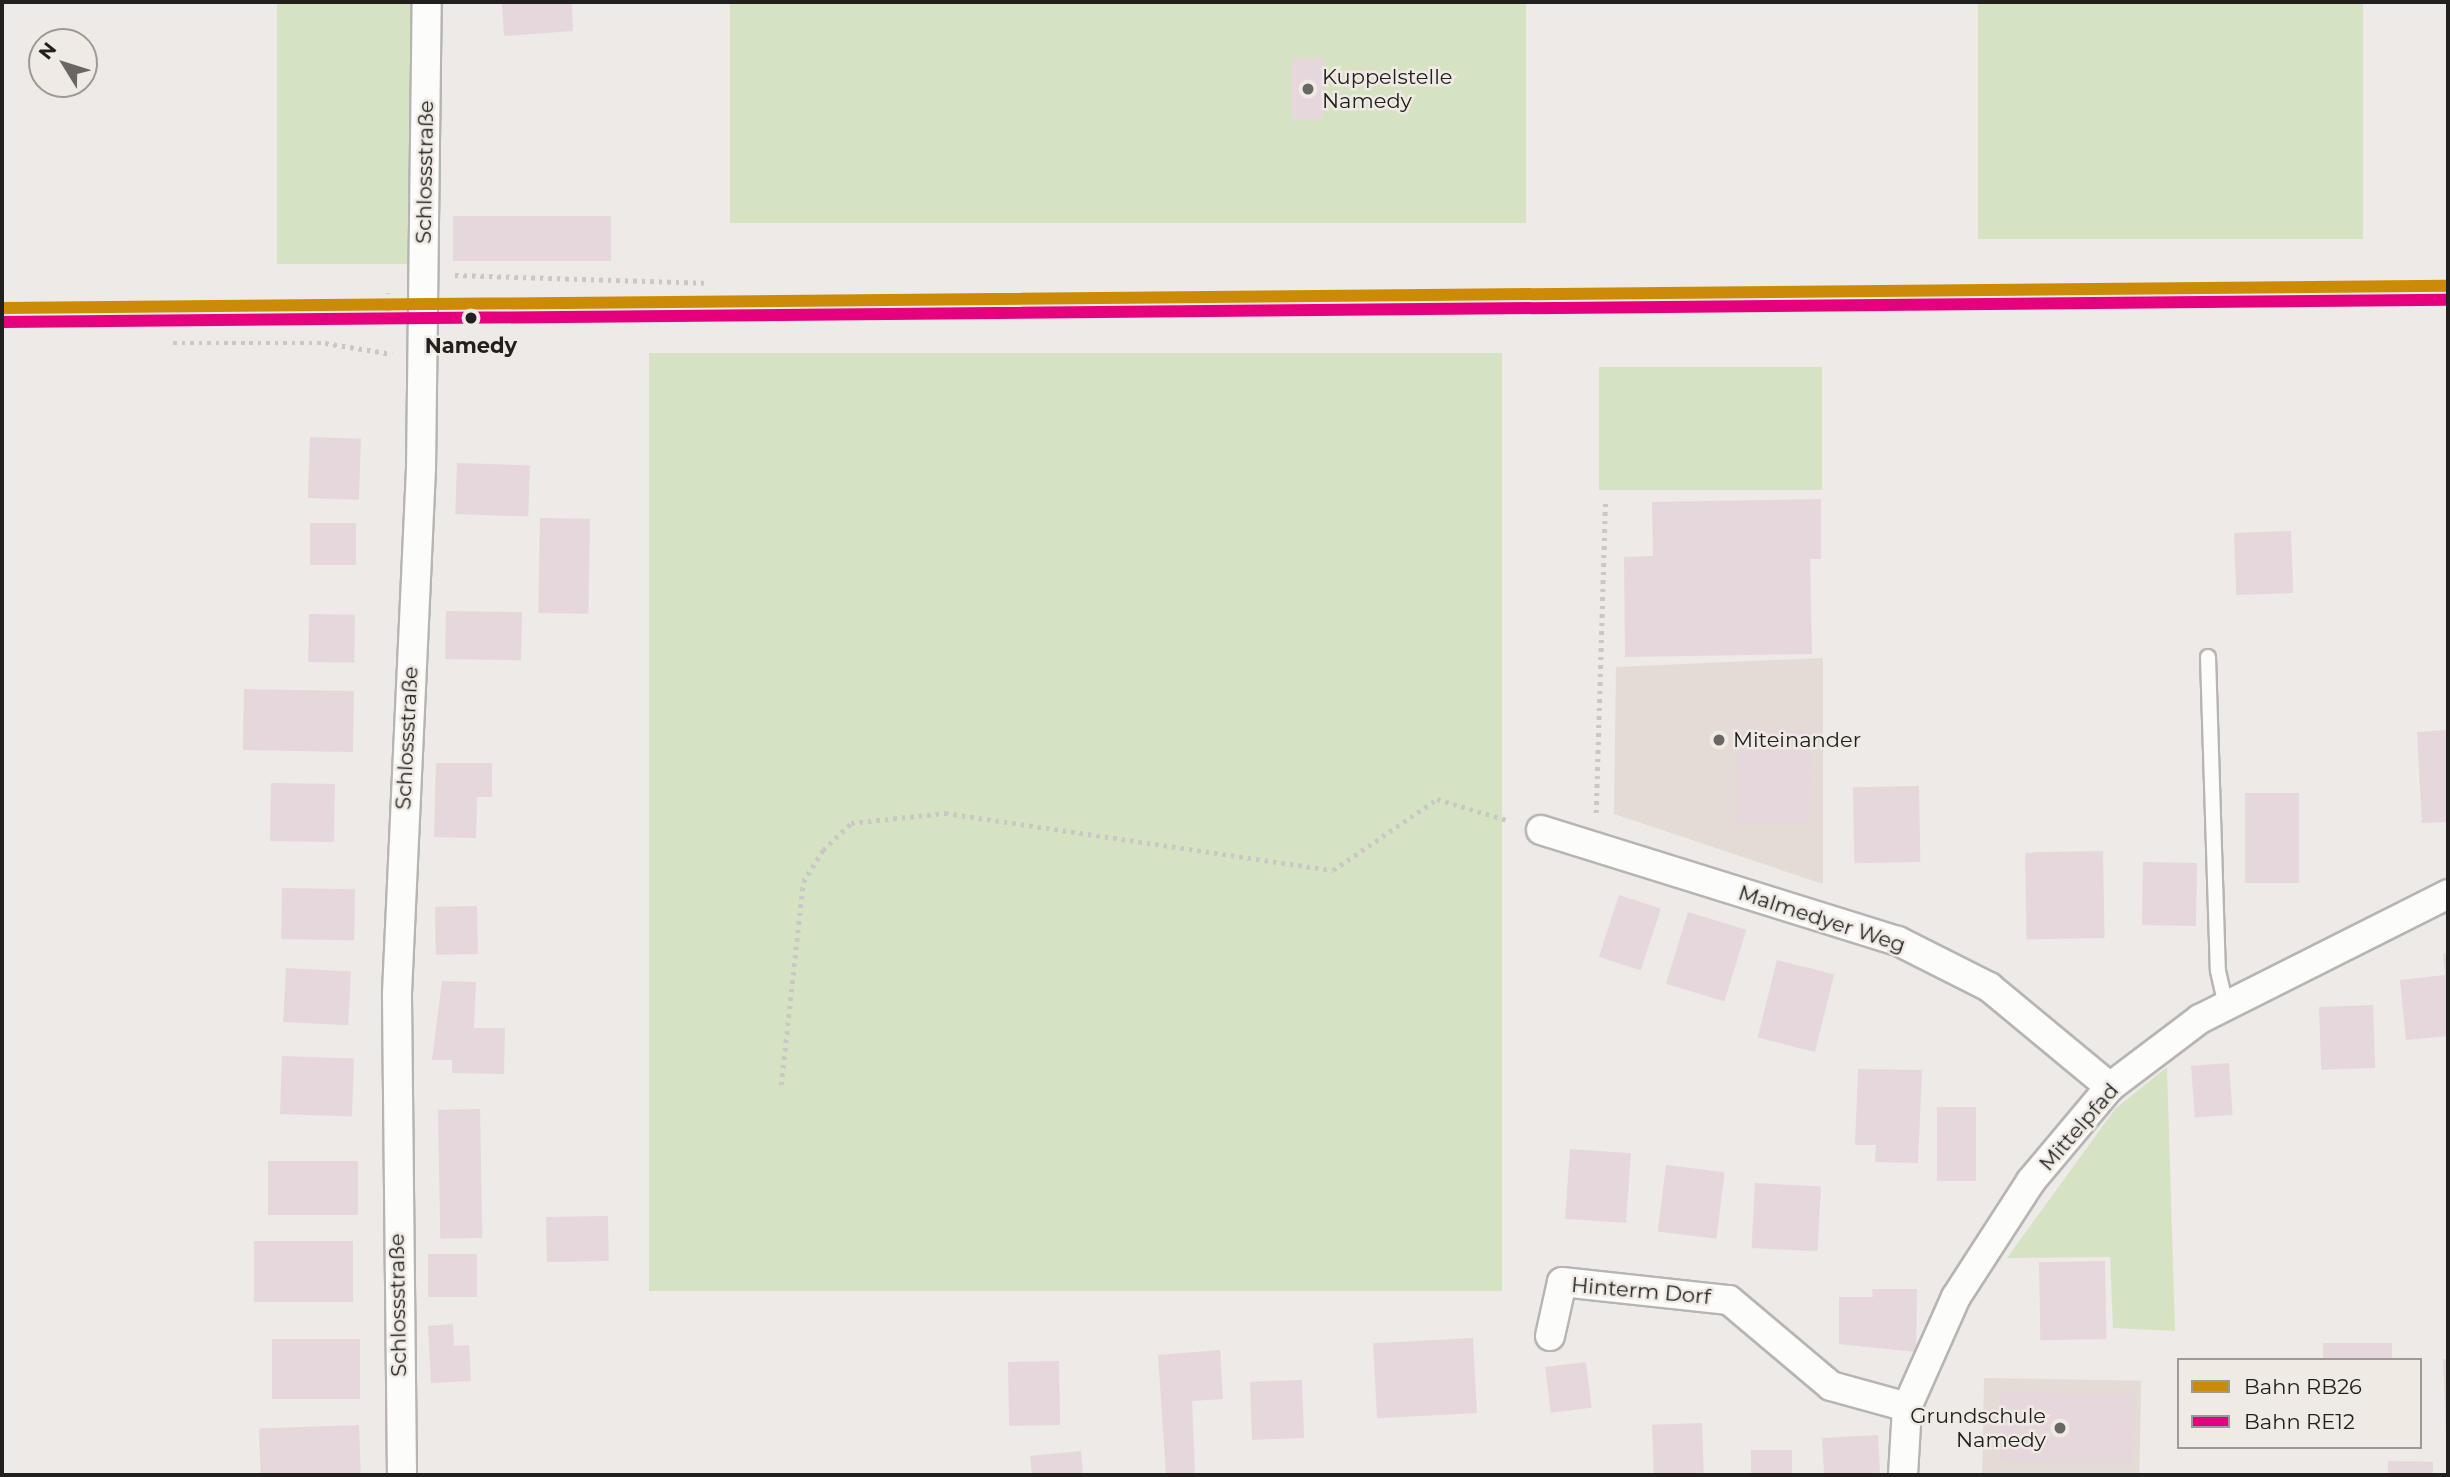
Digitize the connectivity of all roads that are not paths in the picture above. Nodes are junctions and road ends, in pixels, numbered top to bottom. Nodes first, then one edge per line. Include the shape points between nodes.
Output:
1 (427, 2) edge
2 (2208, 657) dead end
3 (1541, 831) road end
4 (2448, 894) edge
5 (2226, 1006) junction
6 (2110, 1087) junction
7 (1550, 1336) dead end
8 (1907, 1407) junction
9 (402, 1475) edge
10 (1902, 1475) edge

1 - 9 street, Schlossstraße via 422,360 397,1018
2 - 5 lane via 2218,971
3 - 6 street, Malmedyer Weg via 1898,941 1989,987
4 - 5 street, Mittelpfad
5 - 6 street, Mittelpfad
6 - 8 street, Mittelpfad via 2031,1181 1956,1297
7 - 8 street, Hinterm Dorf via 1562,1282 1729,1300 1831,1386
8 - 10 street, Mittelpfad

